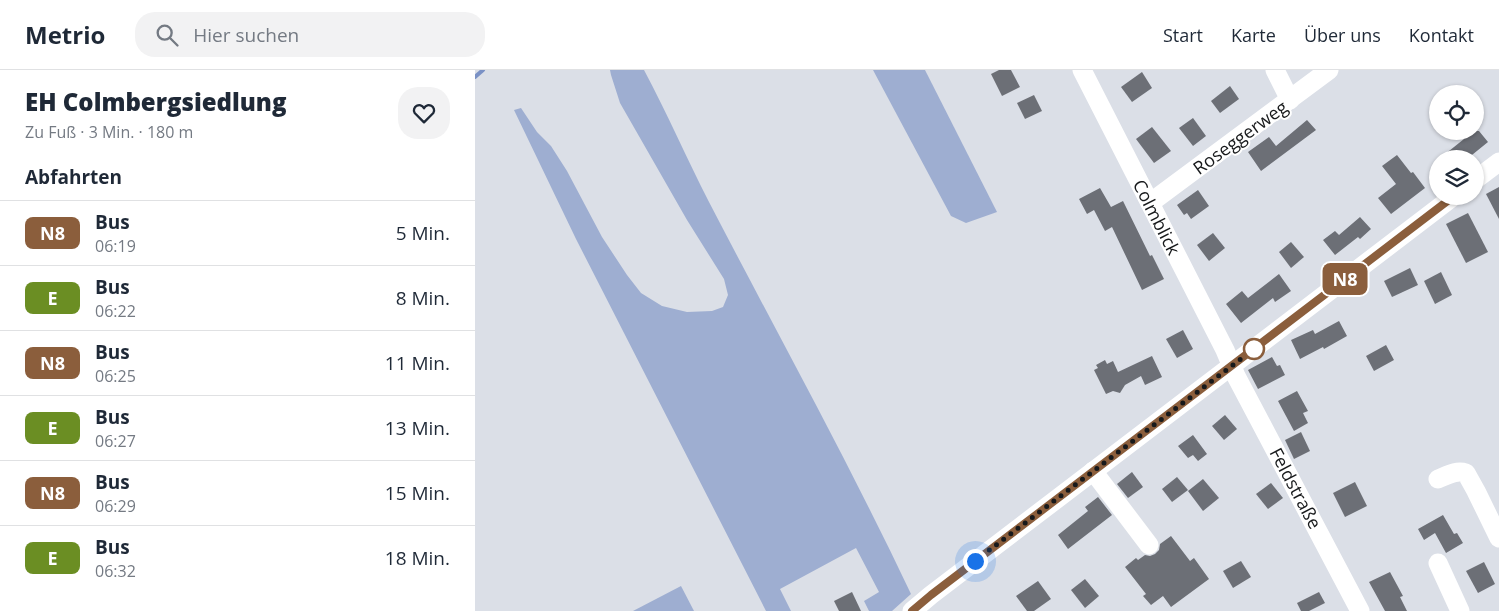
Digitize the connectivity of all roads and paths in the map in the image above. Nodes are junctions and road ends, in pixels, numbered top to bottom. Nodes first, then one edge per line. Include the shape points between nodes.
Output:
1 (1082, 70) edge
2 (1275, 70) edge
3 (1329, 70) edge
4 (1290, 100) junction
5 (1499, 162) edge
6 (1484, 173) edge
7 (1150, 203) junction
8 (1442, 205) edge
9 (1232, 365) junction
10 (1093, 471) junction
11 (1439, 479) dead end
12 (1499, 538) edge
13 (1149, 545) dead end
14 (1438, 563) dead end
15 (912, 611) edge
16 (1360, 611) edge
17 (1460, 611) edge

1 - 7 street, Colmblick
2 - 4 street
3 - 4 street, Roseggerweg
4 - 7 street, Roseggerweg
5 - 6 street
7 - 9 street, Colmblick
8 - 9 street
9 - 10 street
9 - 16 street, Feldstraße
10 - 13 street
10 - 15 street
11 - 12 street via 1455,473 1466,474
14 - 17 street

